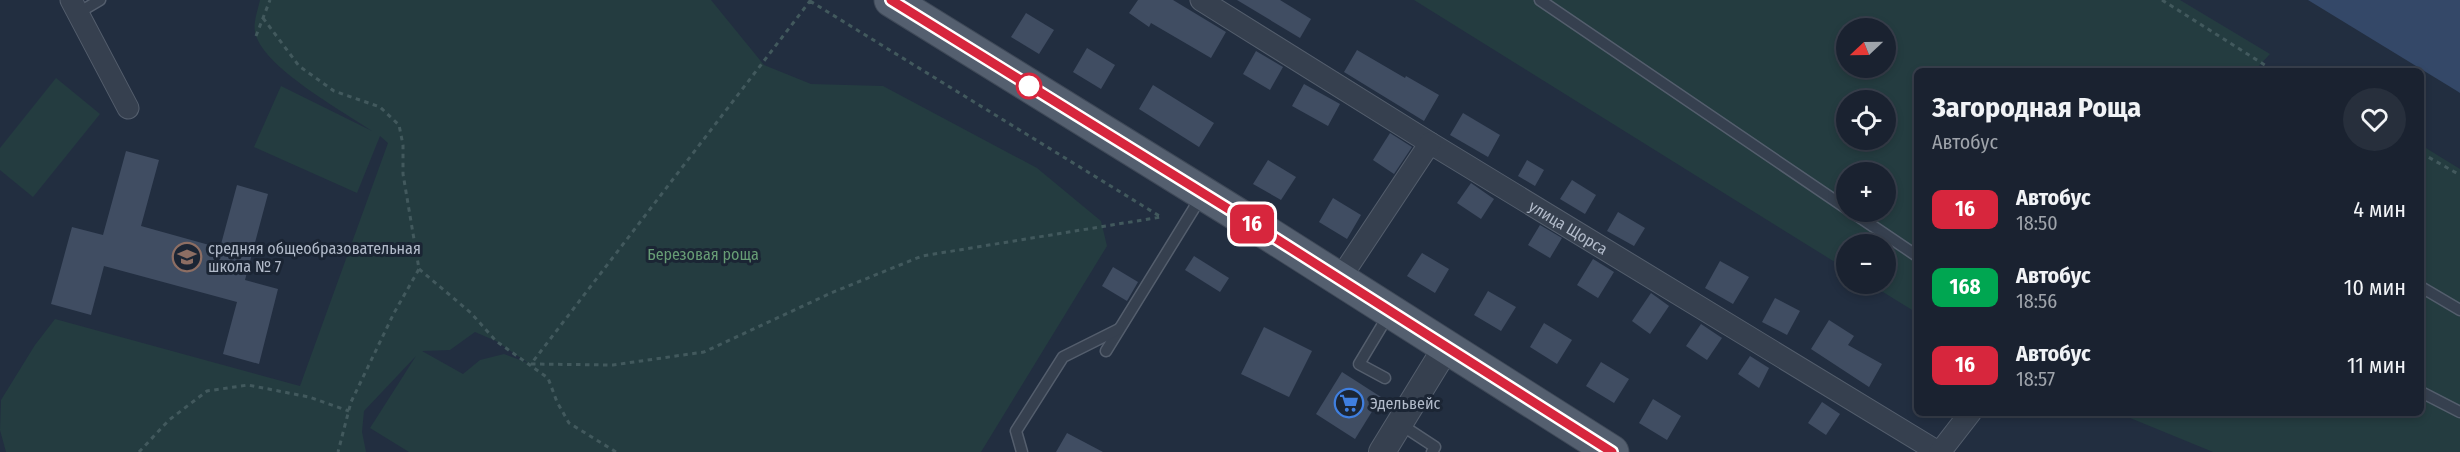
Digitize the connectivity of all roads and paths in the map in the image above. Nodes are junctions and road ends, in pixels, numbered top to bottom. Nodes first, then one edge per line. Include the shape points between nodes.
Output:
1 (100, 0) edge
2 (270, 0) edge
3 (891, 0) edge
4 (1201, 0) edge
5 (1540, 0) edge
6 (2162, 0) edge
7 (809, 1) edge
8 (74, 7) edge
9 (264, 18) junction
10 (256, 36) dead end
11 (2265, 68) edge
12 (128, 108) dead end
13 (1430, 143) junction
14 (2424, 155) edge
15 (2460, 176) edge
16 (1203, 194) junction
17 (1836, 201) edge
18 (1867, 222) edge
19 (1914, 254) edge
20 (419, 269) junction
21 (1339, 280) junction
22 (2424, 289) edge
23 (2460, 310) edge
24 (1390, 312) junction
25 (1119, 329) junction
26 (1447, 346) junction
27 (1106, 351) dead end
28 (531, 364) junction
29 (1385, 378) dead end
30 (2424, 394) edge
31 (349, 411) junction
32 (2460, 412) edge
33 (1968, 416) edge
34 (1400, 424) junction
35 (1595, 445) edge
36 (139, 452) edge
37 (338, 452) edge
38 (616, 452) edge
39 (1022, 452) edge
40 (1382, 452) edge
41 (1432, 452) edge
42 (1939, 452) edge

1 - 8 lane
2 - 9 path
3 - 16 main road
4 - 13 street, улица Щорса
5 - 17 lane
6 - 11 path
7 - 28 path
7 - 28 path via 1161,217 922,256 704,352 613,365
8 - 12 street
9 - 10 path
9 - 20 path via 299,66 334,91 380,108 399,126 402,174
13 - 21 street
13 - 42 street, улица Щорса
14 - 15 path
16 - 21 main road
16 - 25 lane
18 - 19 lane
20 - 28 path via 471,313 496,341
20 - 31 path
21 - 24 main road
22 - 23 lane
24 - 26 main road
24 - 29 lane via 1359,364
25 - 27 lane
25 - 39 lane via 1063,357 1016,431
26 - 34 street
26 - 35 main road
28 - 38 path via 548,378 569,423
30 - 32 lane
31 - 36 path via 309,397 248,385 207,391 169,420
31 - 37 path
33 - 42 street
34 - 40 street
34 - 41 lane via 1436,447

